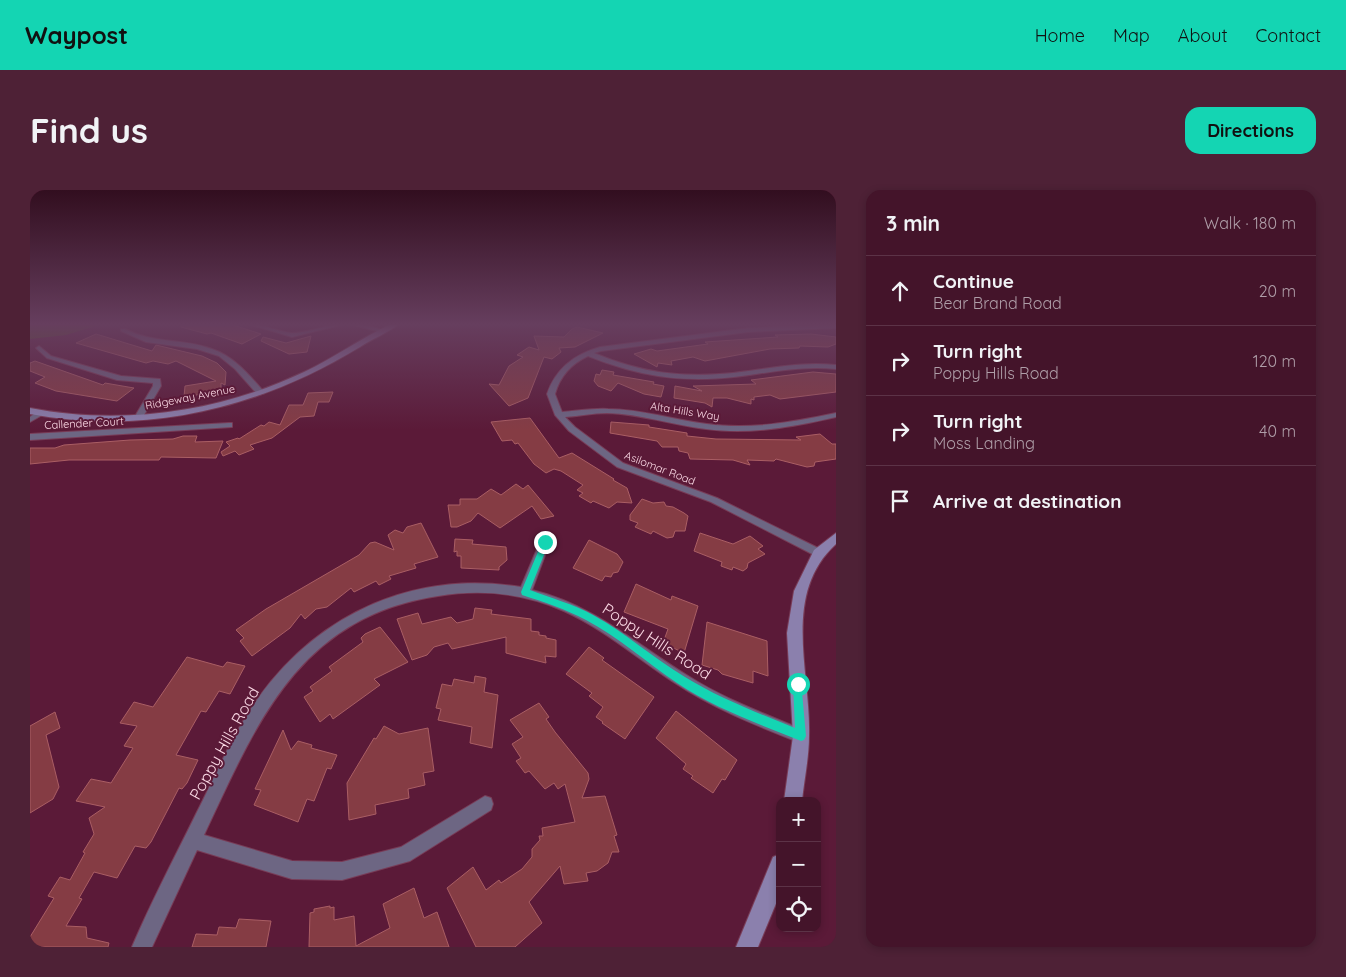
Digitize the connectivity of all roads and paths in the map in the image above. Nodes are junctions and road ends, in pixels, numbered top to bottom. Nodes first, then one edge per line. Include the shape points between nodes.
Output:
1 (57, 359) edge
2 (226, 359) edge
3 (333, 359) edge
4 (577, 359) edge
5 (601, 359) edge
6 (836, 367) edge
7 (261, 393) junction
8 (30, 411) edge
9 (40, 414) junction
10 (559, 415) junction
11 (836, 416) edge
12 (138, 418) junction
13 (30, 420) edge
14 (229, 425) dead end
15 (30, 438) edge
16 (836, 537) edge
17 (545, 542) dead end
18 (818, 553) junction
19 (525, 592) junction
20 (801, 736) junction
21 (793, 797) edge
22 (485, 804) dead end
23 (192, 840) junction
24 (776, 878) edge
25 (142, 947) edge
26 (746, 947) edge

1 - 12 street via 120,378 157,381
2 - 7 street
3 - 7 street, Ridgeway Avenue via 310,373
4 - 10 street, Asilomar Road via 564,368 553,385 551,394
5 - 6 street via 644,374 682,378
7 - 12 street, Ridgeway Avenue via 188,411
8 - 9 street, Ridgeway Avenue
9 - 12 street, Ridgeway Avenue
9 - 13 street
10 - 11 street, Alta Hills Way via 608,411 707,428 752,429
10 - 18 street, Asilomar Road via 587,443 620,465 714,500
14 - 15 street, Callender Court
16 - 18 street
17 - 19 street
18 - 20 street via 801,591 794,632
19 - 20 street, Poppy Hills Road via 591,618 681,680 735,708
19 - 23 street, Poppy Hills Road via 472,587 405,595 343,624 316,644 277,683 262,705
20 - 21 street
22 - 23 street via 404,855 342,871 292,870
23 - 25 street, Poppy Hills Road
24 - 26 street

